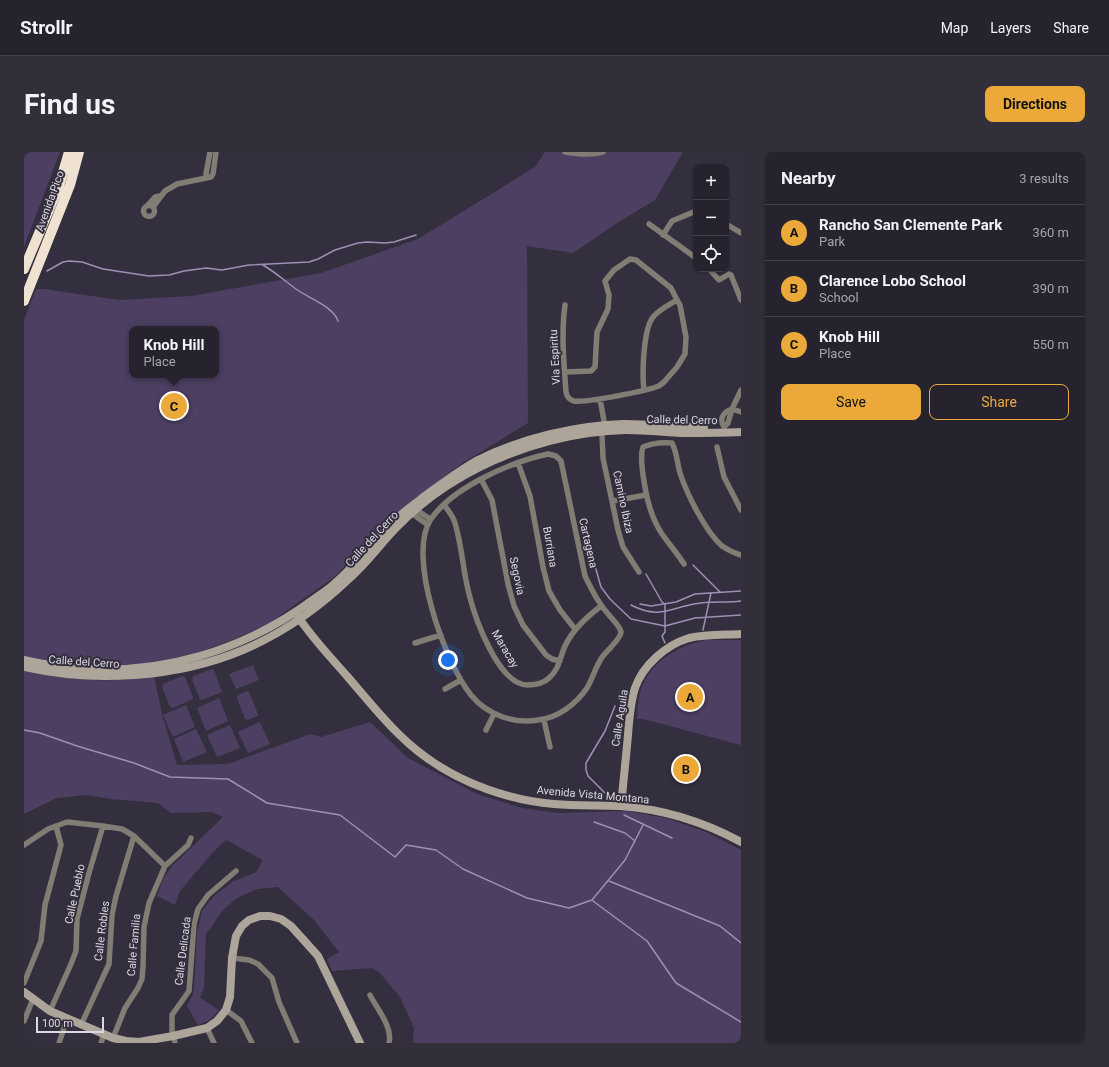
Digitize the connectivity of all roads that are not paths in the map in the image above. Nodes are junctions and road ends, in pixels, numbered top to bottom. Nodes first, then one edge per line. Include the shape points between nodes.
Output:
1 (69, 152) edge
2 (79, 152) edge
3 (210, 152) edge
4 (216, 152) edge
5 (565, 152) edge
6 (603, 152) edge
7 (207, 178) junction
8 (151, 206) dead end
9 (693, 213) edge
10 (649, 224) dead end
11 (729, 226) edge
12 (741, 233) edge
13 (663, 235) junction
14 (693, 256) edge
15 (24, 269) edge
16 (712, 272) edge
17 (677, 300) junction
18 (741, 300) edge
19 (24, 301) edge
20 (565, 305) dead end
21 (564, 372) junction
22 (644, 390) junction
23 (741, 390) edge
24 (600, 399) junction
25 (732, 408) junction
26 (741, 412) edge
27 (741, 426) edge
28 (603, 429) junction
29 (724, 430) junction
30 (741, 432) edge
31 (717, 447) dead end
32 (518, 463) junction
33 (481, 479) junction
34 (646, 495) junction
35 (613, 501) junction
36 (444, 505) junction
37 (412, 509) junction
38 (741, 510) edge
39 (429, 522) junction
40 (741, 555) edge
41 (684, 564) dead end
42 (639, 572) dead end
43 (601, 606) junction
44 (297, 616) junction
45 (575, 629) junction
46 (741, 634) edge
47 (441, 635) junction
48 (415, 643) dead end
49 (24, 660) edge
50 (560, 661) junction
51 (24, 667) edge
52 (462, 680) junction
53 (445, 689) dead end
54 (494, 714) junction
55 (544, 720) junction
56 (486, 730) dead end
57 (550, 747) dead end
58 (622, 806) junction
59 (56, 826) junction
60 (103, 826) junction
61 (134, 836) junction
62 (191, 838) dead end
63 (741, 842) edge
64 (24, 845) edge
65 (165, 866) junction
66 (236, 871) dead end
67 (232, 958) junction
68 (24, 982) edge
69 (24, 992) edge
70 (370, 995) dead end
71 (33, 999) junction
72 (226, 1010) junction
73 (50, 1011) junction
74 (67, 1019) junction
75 (24, 1021) edge
76 (81, 1025) junction
77 (207, 1028) junction
78 (104, 1034) junction
79 (113, 1038) junction
80 (174, 1040) edge
81 (139, 1042) edge
82 (59, 1043) edge
83 (101, 1043) edge
84 (214, 1043) edge
85 (252, 1043) edge
86 (297, 1043) edge
87 (360, 1043) edge
88 (389, 1043) edge

1 - 15 highway, Avenida Pico via 59,186
2 - 19 highway, Avenida Pico via 70,185
3 - 7 street
4 - 7 street via 213,174
5 - 6 street via 580,155
7 - 8 street via 177,184 164,191 158,201
9 - 13 street via 672,221
10 - 13 street
11 - 12 street
13 - 14 street
16 - 18 street via 719,280 730,274
17 - 21 street via 671,288 636,260 630,259 604,281 609,295 608,309 597,332 595,367 591,371
17 - 22 street via 658,312 649,322 642,372
17 - 22 street via 686,338 685,354 664,382
20 - 21 street, Via Espiritu
21 - 24 street, Via Espiritu via 567,395 571,400
22 - 24 street
23 - 25 street
24 - 28 street, Camino Ibiza
25 - 26 street
25 - 29 street via 723,414
27 - 29 street, Calle del Cerro
28 - 29 street, Calle del Cerro via 681,433
28 - 35 street, Camino Ibiza via 603,458
28 - 37 street, Calle del Cerro via 506,455 452,483
29 - 30 street, Calle del Cerro
31 - 38 street via 724,477
32 - 33 street
32 - 43 street, Cartagena via 553,454 560,459 585,576
32 - 45 street, Burriana via 530,496 542,567 550,591 560,610
33 - 36 street via 456,494
33 - 50 street, Segovia via 492,500 514,606 523,625 546,655
34 - 35 street
34 - 40 street via 641,454 643,447 650,444 672,443 685,488 695,508 720,545 730,552
34 - 41 street via 653,518
35 - 42 street, Camino Ibiza via 623,547
36 - 39 street
36 - 50 street, Maracay via 454,521 469,595 477,619 503,670 515,681 535,685 549,678 556,671
37 - 39 street via 414,516
37 - 44 street, Calle del Cerro via 354,575 337,590
39 - 47 street via 422,543 422,558 434,615
43 - 45 street, Maracay
43 - 55 street, Cartagena via 620,630 620,635 602,657 581,697 567,709
44 - 49 street, Calle del Cerro via 239,643 168,664 122,670 96,670
44 - 51 street, Calle del Cerro via 270,636 242,650 208,662 170,670 100,676
44 - 58 street, Avenida Vista Montana via 396,731 427,758 459,777 511,797 554,804
45 - 50 street, Maracay
46 - 58 street, Calle Aguila via 689,638 663,652 645,672 636,687 631,710
47 - 48 street
47 - 52 street
52 - 53 street
52 - 54 street via 471,695
54 - 55 street via 527,722
54 - 56 street
55 - 57 street
58 - 63 street, Avenida Vista Montana via 686,818
59 - 60 street via 67,822
59 - 64 street
59 - 68 street via 61,845 44,904 41,941
60 - 61 street via 122,829
60 - 73 street, Calle Pueblo via 77,919 76,951
61 - 65 street
61 - 76 street, Calle Robles via 112,915 109,964
62 - 65 street, Calle Familia via 188,845
65 - 79 street, Calle Familia via 153,890 144,920 142,979 125,1008
66 - 80 street, Calle Delicada via 208,895 198,909 194,924 189,991 172,1015
67 - 72 street via 230,997
67 - 86 street via 258,964 272,978
67 - 87 street via 236,936 249,920 260,916 281,919 291,926 318,956
69 - 71 street
70 - 88 street via 388,1026
71 - 73 street
71 - 75 street
72 - 77 street
72 - 85 street via 242,1021
73 - 74 street
74 - 76 street
74 - 82 street
76 - 78 street
77 - 80 street
77 - 84 street
78 - 79 street
78 - 83 street
79 - 81 street
80 - 81 street

